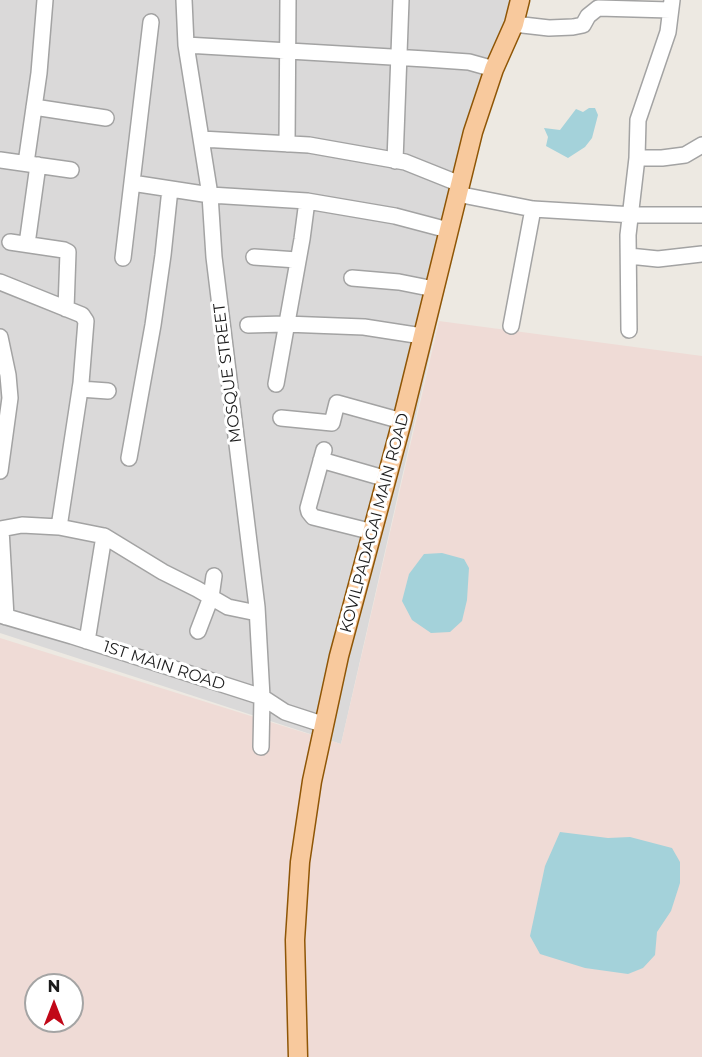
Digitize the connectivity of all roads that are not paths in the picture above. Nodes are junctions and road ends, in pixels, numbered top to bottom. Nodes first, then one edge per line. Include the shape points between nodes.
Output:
1 (45, 0) edge
2 (184, 0) edge
3 (288, 0) edge
4 (401, 0) edge
5 (520, 0) edge
6 (671, 5) edge
7 (151, 22) dead end
8 (514, 24) junction
9 (186, 45) junction
10 (288, 50) junction
11 (400, 58) junction
12 (494, 69) junction
13 (34, 107) junction
14 (106, 118) dead end
15 (201, 139) junction
16 (287, 144) junction
17 (702, 145) edge
18 (637, 158) junction
19 (0, 160) edge
20 (395, 161) junction
21 (32, 164) junction
22 (71, 170) dead end
23 (132, 183) junction
24 (170, 189) junction
25 (459, 189) junction
26 (210, 195) junction
27 (307, 201) junction
28 (533, 209) junction
29 (629, 215) junction
30 (702, 215) edge
31 (448, 230) junction
32 (9, 242) dead end
33 (27, 244) junction
34 (702, 254) edge
35 (628, 256) junction
36 (254, 257) dead end
37 (123, 258) dead end
38 (297, 260) junction
39 (352, 278) dead end
40 (0, 285) edge
41 (434, 289) junction
42 (66, 309) junction
43 (285, 324) junction
44 (248, 325) dead end
45 (511, 326) dead end
46 (629, 330) dead end
47 (422, 336) junction
48 (0, 337) edge
49 (276, 384) dead end
50 (80, 389) junction
51 (108, 391) dead end
52 (281, 418) dead end
53 (402, 421) junction
54 (129, 458) dead end
55 (0, 471) edge
56 (387, 479) junction
57 (0, 523) edge
58 (59, 527) junction
59 (0, 528) edge
60 (373, 532) junction
61 (104, 536) junction
62 (214, 576) dead end
63 (211, 597) junction
64 (257, 613) junction
65 (3, 616) edge
66 (198, 631) dead end
67 (87, 641) junction
68 (262, 697) junction
69 (325, 725) junction
70 (261, 747) dead end
71 (298, 1057) edge

1 - 13 street
2 - 9 street, MOSQUE STREET
3 - 10 street
4 - 11 street
5 - 8 main road, KOVILPADAGAI MAIN ROAD
6 - 8 street via 598,8 583,25 573,27
6 - 18 street via 668,32 638,120
7 - 23 street
8 - 12 main road, KOVILPADAGAI MAIN ROAD
9 - 10 street
9 - 15 street, MOSQUE STREET
10 - 11 street
10 - 16 street
11 - 12 street via 469,62
11 - 20 street
12 - 25 main road, KOVILPADAGAI MAIN ROAD
13 - 14 street
13 - 21 street
15 - 16 street
15 - 26 street, MOSQUE STREET
16 - 20 street
17 - 18 street via 662,159
18 - 29 street
19 - 21 street
20 - 25 street via 435,173
21 - 22 street
21 - 33 street
23 - 24 street
23 - 37 street
24 - 26 street
24 - 54 street via 155,314
25 - 28 street
25 - 31 main road, KOVILPADAGAI MAIN ROAD
26 - 27 street
26 - 64 street, MOSQUE STREET via 215,268
27 - 31 street via 395,216
27 - 38 street
28 - 29 street
28 - 45 street
29 - 30 street
29 - 35 street
31 - 41 main road, KOVILPADAGAI MAIN ROAD
32 - 33 street
33 - 42 street via 68,252
34 - 35 street via 658,259
35 - 46 street
36 - 38 street
38 - 43 street
39 - 41 street
40 - 42 street
41 - 47 main road, KOVILPADAGAI MAIN ROAD
42 - 50 street via 82,315 86,321
43 - 44 street
43 - 47 street via 364,327
43 - 49 street
47 - 53 main road, KOVILPADAGAI MAIN ROAD
48 - 55 street via 10,398
50 - 51 street
50 - 58 street
52 - 53 street via 332,423 337,403
53 - 56 main road, KOVILPADAGAI MAIN ROAD
56 - 60 main road, KOVILPADAGAI MAIN ROAD
56 - 60 street via 323,455 308,508 313,517
57 - 59 street
58 - 59 street
58 - 61 street
59 - 65 street
60 - 69 main road, KOVILPADAGAI MAIN ROAD via 339,656
61 - 63 street
61 - 67 street
62 - 63 street
63 - 64 street via 228,607
63 - 66 street
64 - 68 street, MOSQUE STREET
65 - 67 street, 1ST MAIN ROAD
67 - 68 street, 1ST MAIN ROAD
68 - 69 street, 1ST MAIN ROAD via 285,712
68 - 70 street, MOSQUE STREET
69 - 71 main road, KOVILPADAGAI MAIN ROAD via 300,862 295,940

